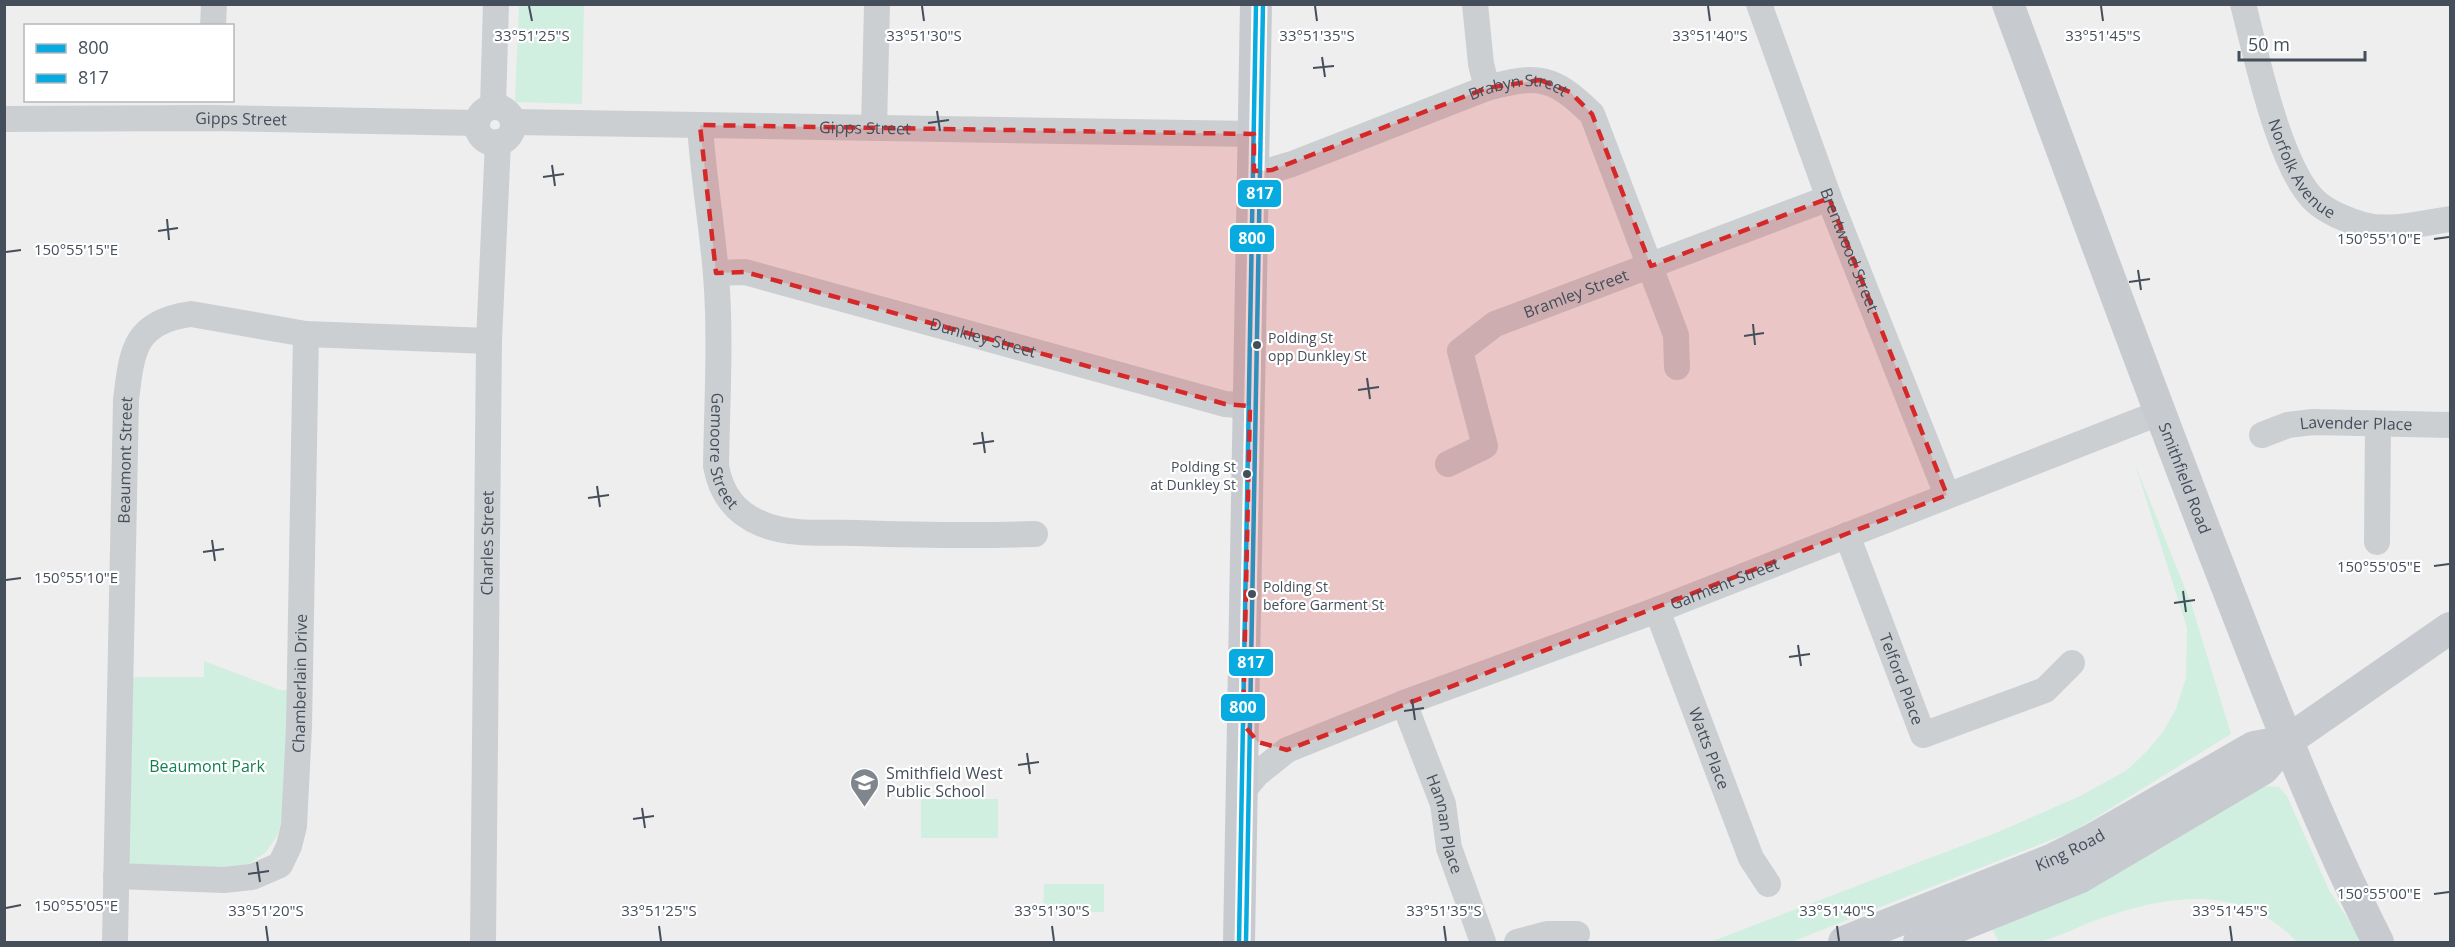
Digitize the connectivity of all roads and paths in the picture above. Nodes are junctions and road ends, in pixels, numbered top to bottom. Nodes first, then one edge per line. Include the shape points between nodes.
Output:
1 (214, 4) edge
2 (496, 4) edge
3 (877, 4) edge
4 (1256, 4) edge
5 (1475, 4) edge
6 (1759, 4) edge
7 (2008, 4) edge
8 (2243, 4) edge
9 (213, 24) edge
10 (1487, 88) junction
11 (210, 109) edge
12 (485, 115) junction
13 (4, 119) edge
14 (700, 125) junction
15 (874, 128) junction
16 (506, 132) junction
17 (1254, 134) junction
18 (1254, 171) junction
19 (1829, 198) junction
20 (2451, 219) edge
21 (1650, 266) junction
22 (716, 273) junction
23 (306, 334) junction
24 (489, 341) junction
25 (1677, 367) dead end
26 (1250, 406) junction
27 (2159, 413) junction
28 (2378, 424) junction
29 (2451, 425) edge
30 (2262, 435) dead end
31 (1448, 464) dead end
32 (1947, 495) junction
33 (1035, 534) dead end
34 (1848, 535) junction
35 (2377, 542) dead end
36 (1658, 610) junction
37 (2451, 628) edge
38 (2072, 663) dead end
39 (1404, 703) junction
40 (1243, 724) junction
41 (2287, 741) junction
42 (1287, 750) junction
43 (1242, 792) junction
44 (117, 876) junction
45 (1768, 884) dead end
46 (1577, 934) dead end
47 (115, 942) edge
48 (483, 942) edge
49 (1239, 942) edge
50 (1483, 942) edge
51 (1517, 942) edge
52 (1844, 942) edge
53 (1919, 942) edge
54 (2378, 942) edge

1 - 9 street
2 - 12 street
3 - 15 street
4 - 17 main road
5 - 10 street
6 - 19 street, Brentwood Street
7 - 27 main road, Smithfield Road
8 - 20 street, Norfolk Avenue via 2292,167 2315,201 2339,216 2366,225 2396,227
10 - 18 street, Brabyn Street via 1292,164
10 - 21 street, Brabyn Street via 1519,79 1540,80 1570,92 1592,114
11 - 12 street, Gipps Street
11 - 13 street, Gipps Street
12 - 16 street via 483,138
14 - 15 street, Gipps Street
14 - 16 street, Gipps Street
14 - 22 street, Gemoore Street
15 - 17 street, Gipps Street
16 - 24 street, Charles Street
17 - 18 main road
18 - 26 main road
19 - 21 street, Bramley Street
19 - 32 street, Brentwood Street
21 - 25 street, Brabyn Street via 1676,335
21 - 31 street, Bramley Street via 1495,324 1460,351 1485,446
22 - 26 street, Dunkley Street via 745,272 1225,404
22 - 33 street, Gemoore Street via 716,466 720,486 746,515 761,524 794,532
23 - 24 street, Beaumont Street
23 - 44 street, Chamberlain Drive via 299,727 294,826 289,846 280,865 252,877 224,880
23 - 44 street, Beaumont Street via 191,314 160,322 133,351 126,399
24 - 48 street, Charles Street
26 - 40 main road
27 - 32 street, Garment Street
27 - 41 main road, Smithfield Road
28 - 29 street, Lavender Place
28 - 30 street, Lavender Place via 2313,422 2288,425
28 - 35 street
32 - 34 street, Garment Street
34 - 36 street, Garment Street
34 - 38 street, Telford Place via 1923,735 2045,690
36 - 39 street, Garment Street
36 - 45 street, Watts Place via 1751,858
37 - 41 main road, King Road
39 - 42 street, Garment Street
39 - 50 street, Hannan Place via 1443,804 1449,848
40 - 42 street via 1258,742
40 - 43 main road
41 - 52 main road, King Road via 2254,747 2051,860
41 - 53 main road, King Road via 2263,769 2079,878
41 - 54 main road, Smithfield Road
42 - 43 street, Garment Street
43 - 49 main road
44 - 47 street, Beaumont Street
46 - 51 street via 1547,934

